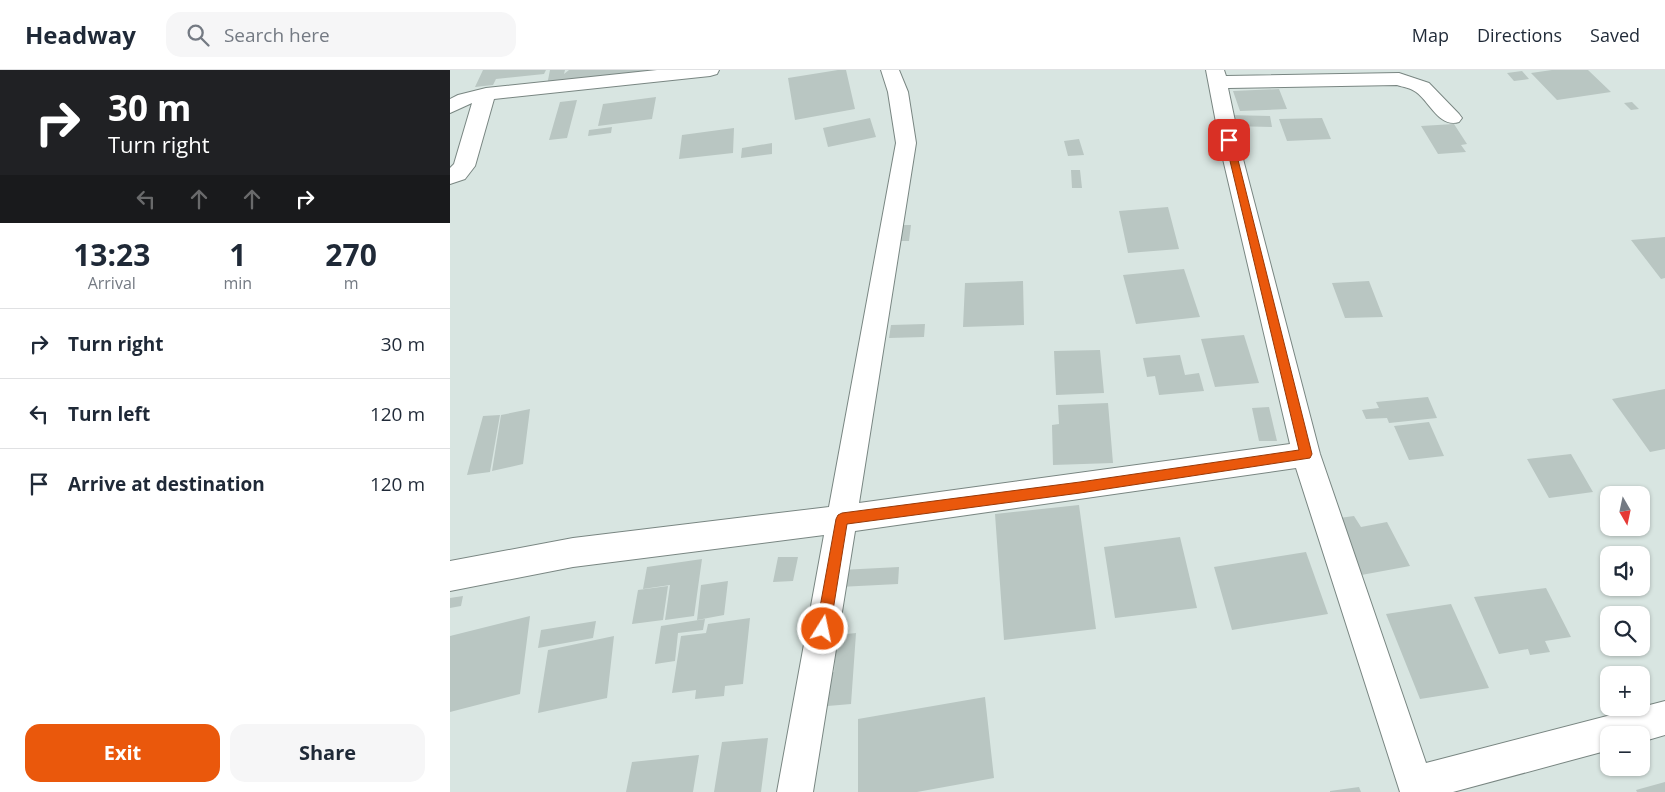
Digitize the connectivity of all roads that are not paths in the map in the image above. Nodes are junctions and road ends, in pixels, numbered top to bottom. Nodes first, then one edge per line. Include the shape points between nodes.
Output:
1 (710, 70) edge
2 (890, 70) edge
3 (1216, 76) edge
4 (486, 94) junction
5 (450, 107) edge
6 (1452, 118) dead end
7 (450, 177) edge
8 (1306, 454) junction
9 (842, 519) junction
10 (450, 576) edge
11 (1665, 718) edge
12 (1417, 788) edge
13 (795, 792) edge

1 - 4 street
2 - 9 street via 898,92 906,143
3 - 6 street via 1399,79 1422,87
3 - 8 street via 1233,159
4 - 5 street via 465,98
4 - 7 street via 464,166
8 - 9 street
8 - 12 street
9 - 10 street via 587,552
9 - 13 street
11 - 12 street

